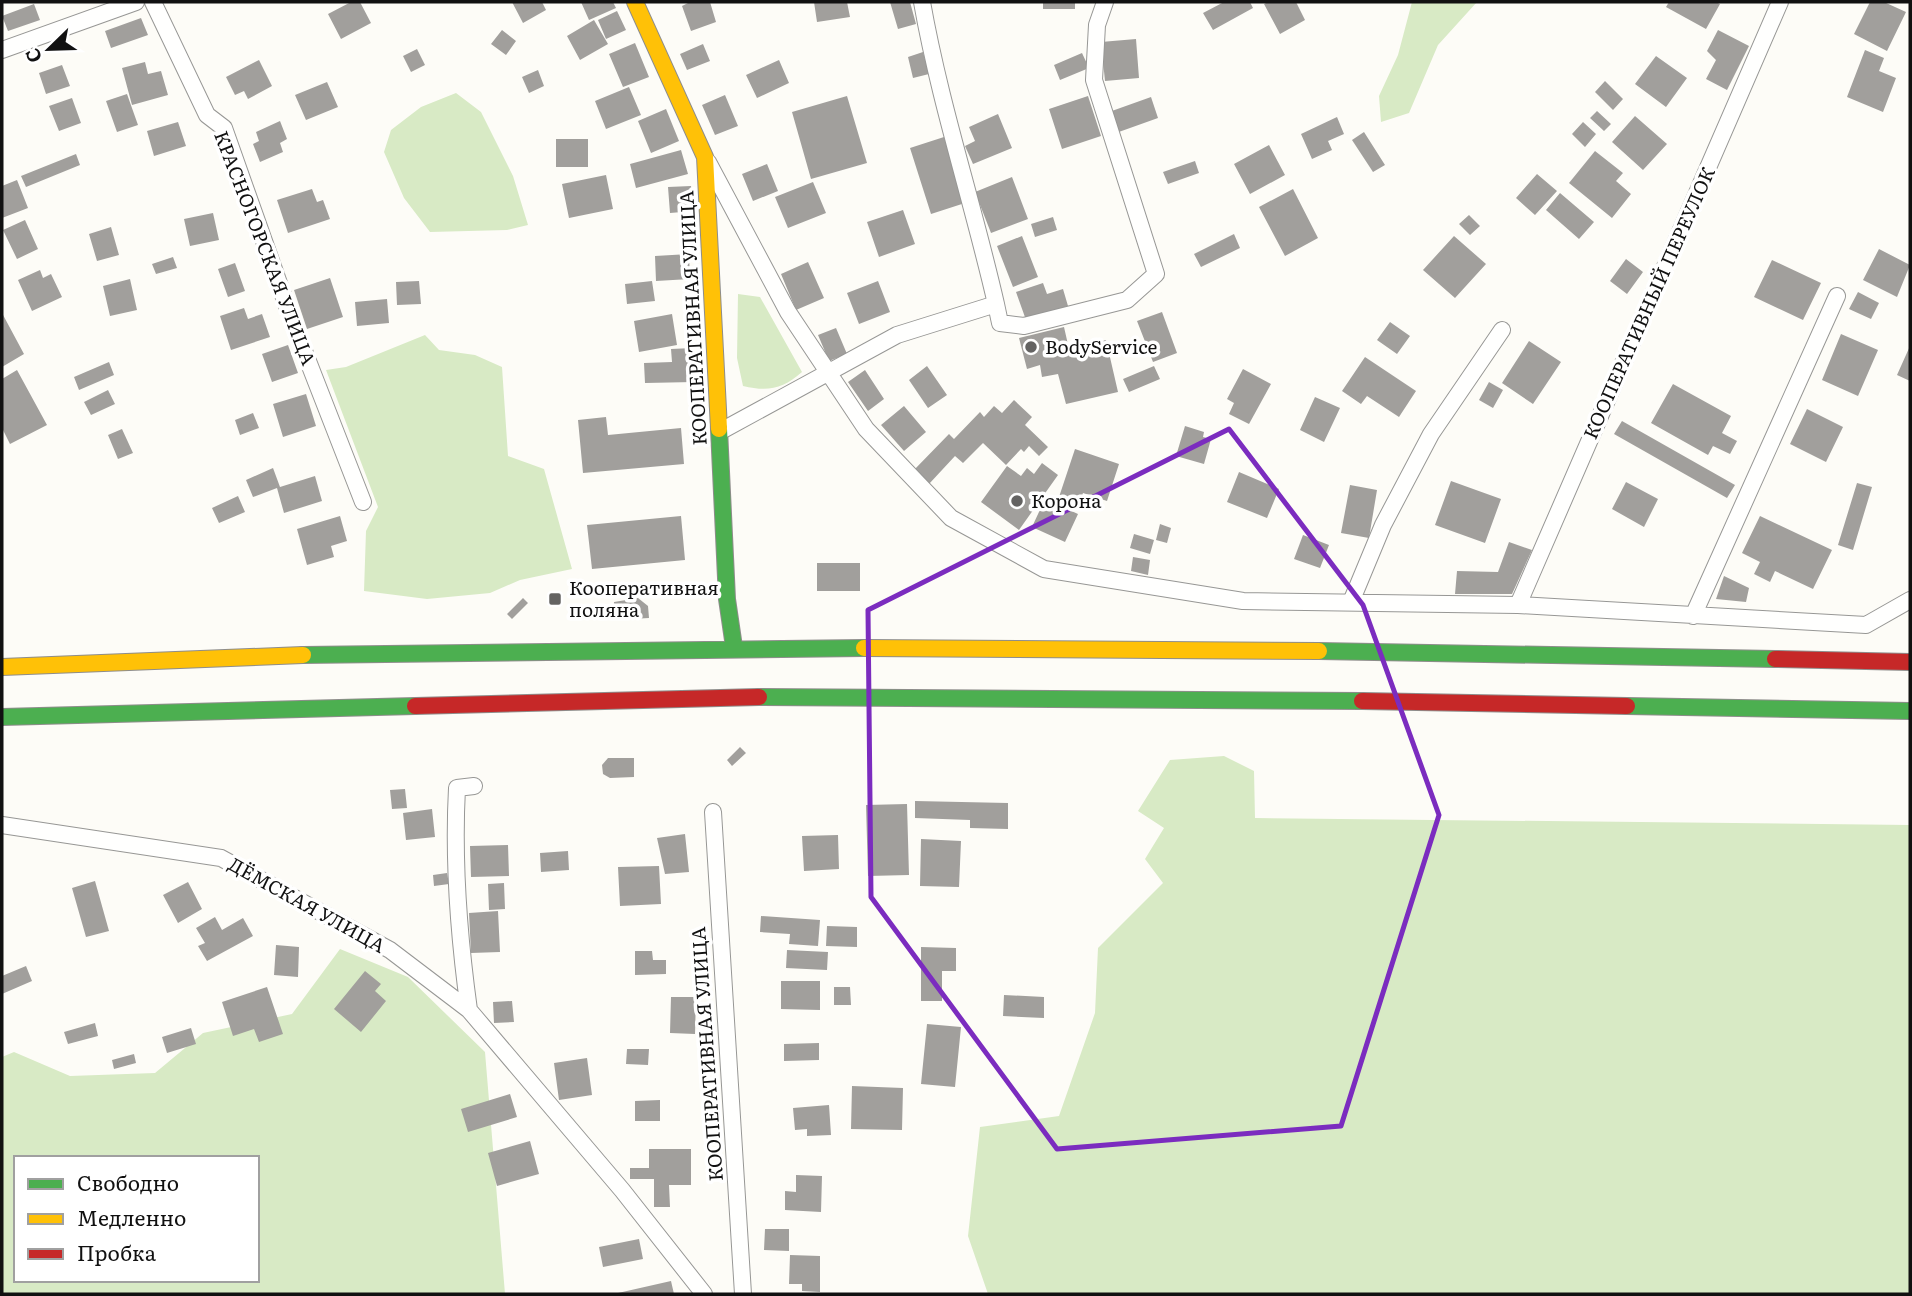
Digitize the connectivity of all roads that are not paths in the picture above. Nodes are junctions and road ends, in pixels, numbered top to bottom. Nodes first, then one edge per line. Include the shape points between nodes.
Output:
1 (136, 2) edge
2 (153, 2) edge
3 (635, 2) edge
4 (922, 2) edge
5 (1105, 2) edge
6 (1780, 2) edge
7 (2, 50) edge
8 (705, 157) junction
9 (1837, 296) dead end
10 (996, 304) junction
11 (1502, 330) dead end
12 (828, 371) junction
13 (721, 431) junction
14 (363, 502) dead end
15 (1910, 600) edge
16 (1351, 602) junction
17 (1518, 605) junction
18 (1693, 616) junction
19 (734, 647) junction
20 (1910, 662) edge
21 (2, 667) edge
22 (1910, 711) edge
23 (2, 717) edge
24 (474, 786) dead end
25 (713, 812) dead end
26 (2, 825) edge
27 (469, 1010) junction
28 (704, 1294) edge
29 (743, 1294) edge

1 - 7 street
2 - 14 street, КРАСНОГОРСКАЯ УЛИЦА via 208,115 224,128
3 - 8 main road, КООПЕРАТИВНАЯ УЛИЦА
4 - 10 street via 931,55
5 - 10 street via 1097,25 1094,80 1156,274 1127,300 1024,326 1000,323
6 - 17 street, КООПЕРАТИВНЫЙ ПЕРЕУЛОК
8 - 12 street via 788,312
8 - 13 main road, КООПЕРАТИВНАЯ УЛИЦА
9 - 18 street
10 - 12 street via 903,332
11 - 16 street via 1431,434 1382,525
12 - 13 street
12 - 16 street via 866,429 951,518 1044,569 1243,601
13 - 19 main road, КООПЕРАТИВНАЯ УЛИЦА via 727,600
15 - 18 street via 1866,625
16 - 17 street
17 - 18 street
19 - 20 main road via 1320,650
19 - 21 main road
22 - 23 main road via 1295,700 731,697
24 - 27 street via 457,788 456,814
25 - 29 street, КООПЕРАТИВНАЯ УЛИЦА
26 - 27 street, ДЁМСКАЯ УЛИЦА via 221,858 390,950
27 - 28 street, ДЁМСКАЯ УЛИЦА

